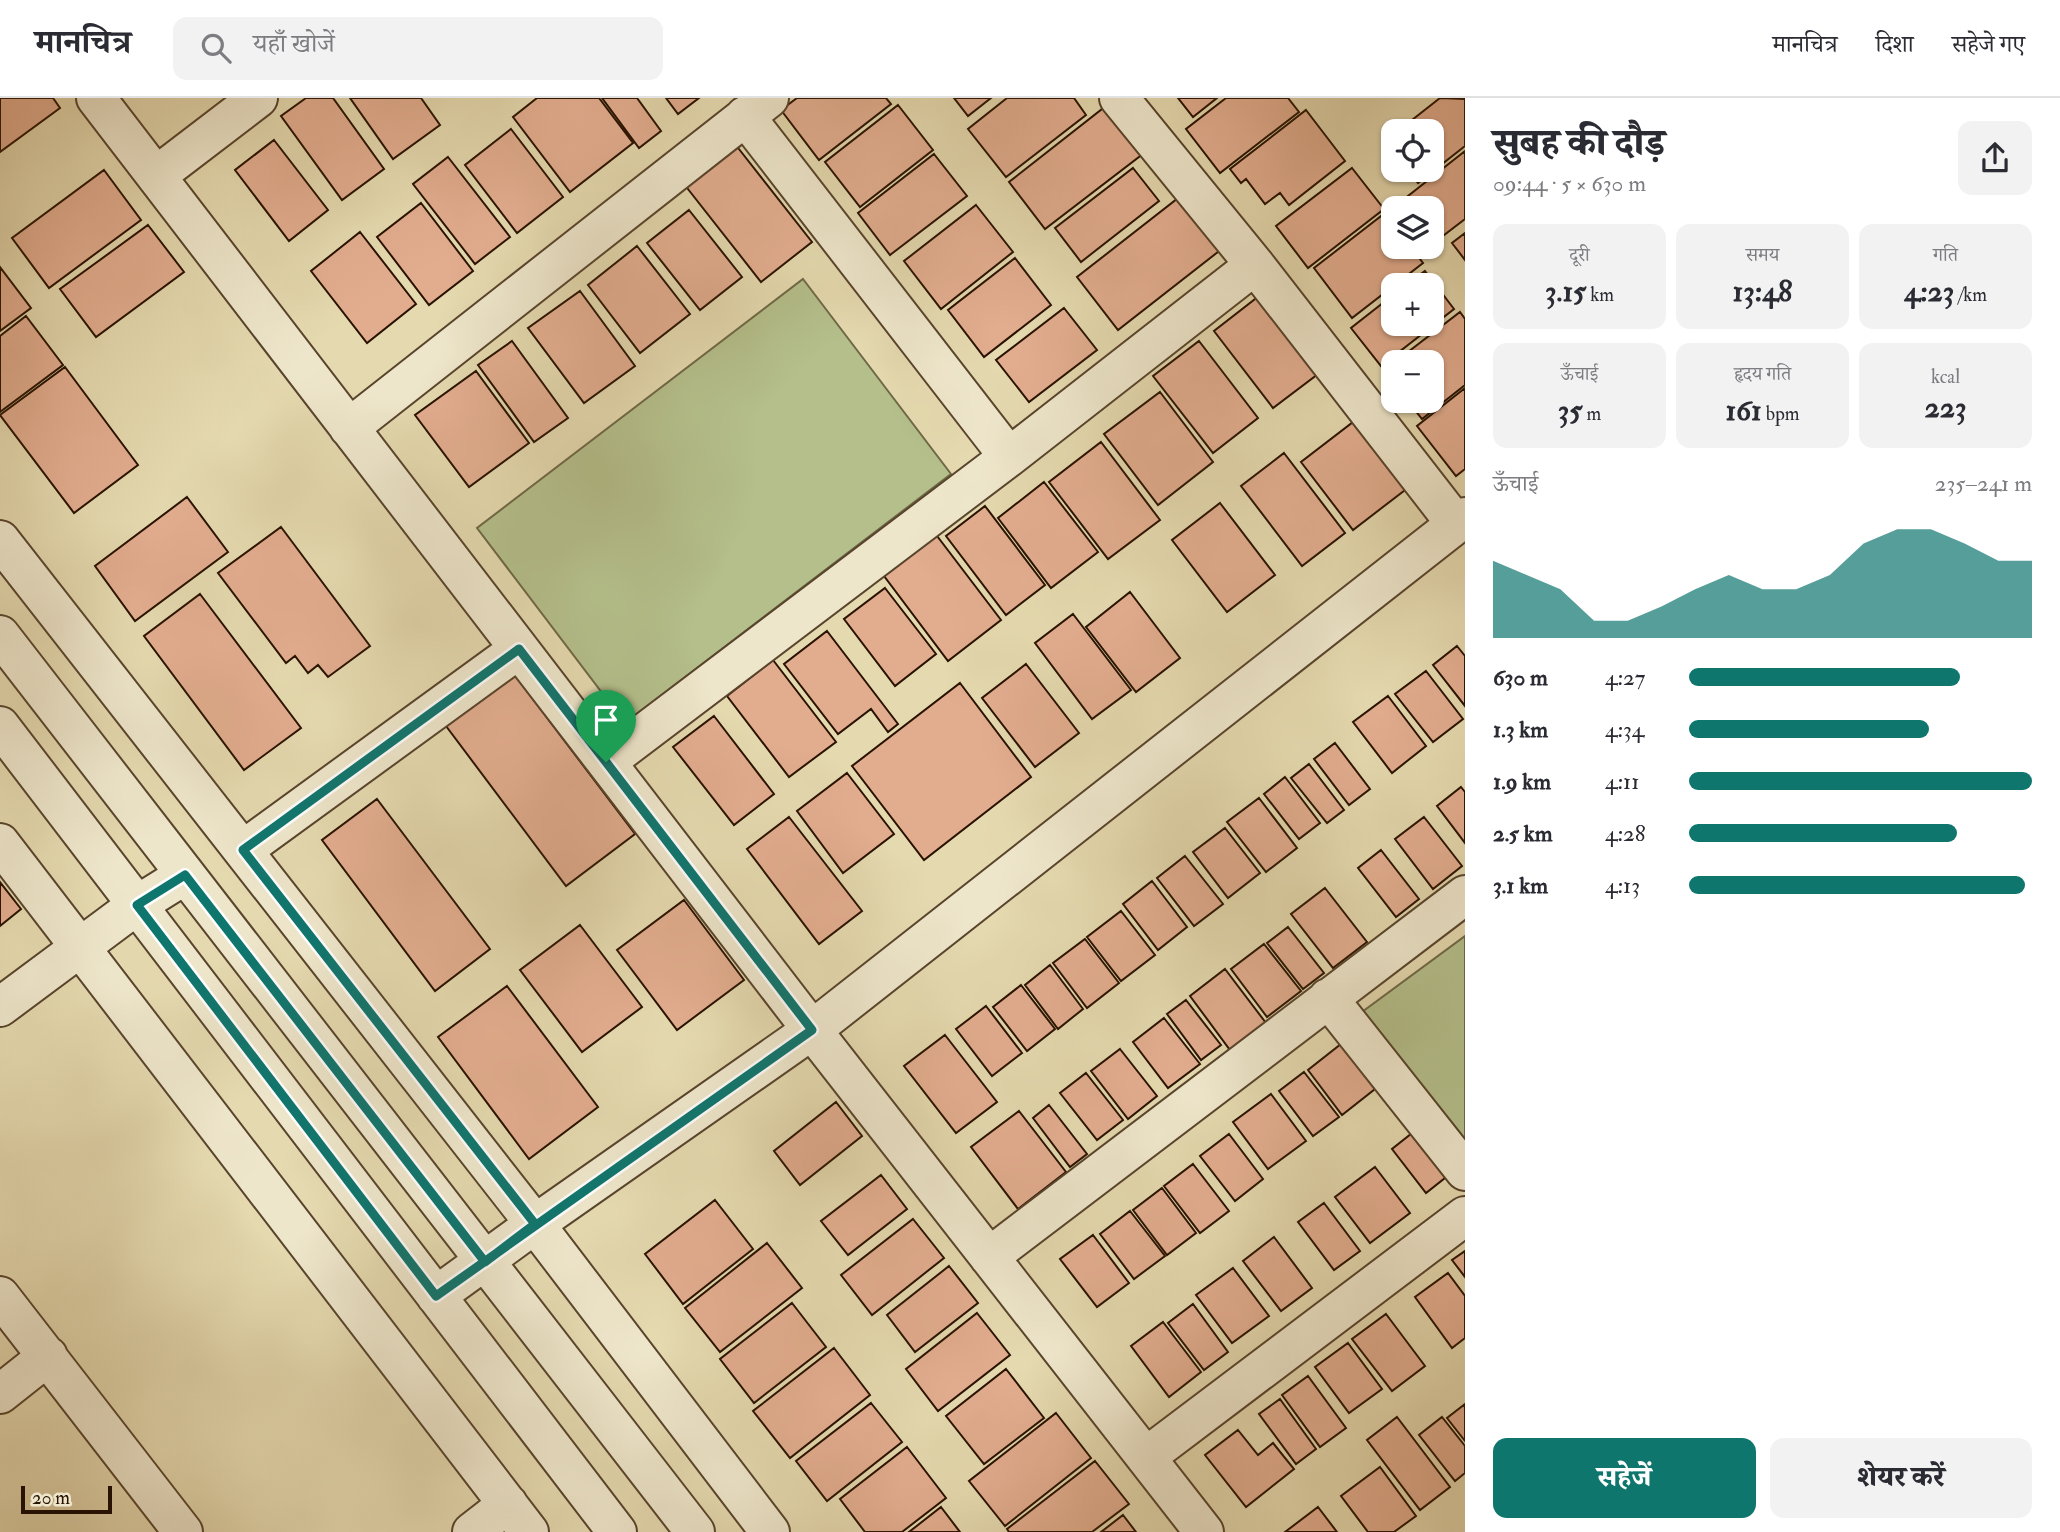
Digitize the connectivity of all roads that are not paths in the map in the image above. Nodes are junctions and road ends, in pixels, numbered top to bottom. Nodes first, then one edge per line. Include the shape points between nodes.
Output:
1 (96, 98) edge
2 (258, 98) edge
3 (1119, 98) edge
4 (757, 107) edge
5 (156, 176) junction
6 (1255, 265) junction
7 (349, 428) junction
8 (1009, 457) junction
9 (1460, 520) edge
10 (0, 540) edge
11 (0, 635) edge
12 (519, 649) junction
13 (4, 737) edge
14 (606, 762) junction
15 (0, 843) edge
16 (243, 850) junction
17 (185, 875) junction
18 (1465, 895) edge
19 (137, 905) junction
20 (80, 947) junction
21 (1328, 998) junction
22 (0, 1007) edge
23 (812, 1030) junction
24 (1465, 1171) edge
25 (1465, 1216) edge
26 (535, 1224) junction
27 (989, 1257) junction
28 (485, 1262) junction
29 (0, 1296) edge
30 (436, 1296) junction
31 (48, 1356) junction
32 (0, 1394) edge
33 (1146, 1457) junction
34 (519, 1518) edge
35 (183, 1532) edge
36 (472, 1532) edge
37 (617, 1532) edge
38 (695, 1532) edge
39 (770, 1532) edge
40 (1204, 1532) edge

1 - 5 street
2 - 5 street
3 - 6 street
4 - 7 street
4 - 8 street
5 - 7 street
6 - 8 street
6 - 9 street
7 - 12 street
8 - 14 street
9 - 23 street
10 - 16 street
11 - 17 street
12 - 14 street
12 - 16 street
13 - 19 street
14 - 23 street
15 - 20 street
16 - 26 street
17 - 19 street
17 - 28 street
18 - 21 street
19 - 20 street
19 - 30 street
20 - 22 street
20 - 34 street
21 - 24 street
21 - 27 street
23 - 26 street
23 - 27 street
25 - 33 street
26 - 28 street
26 - 39 street
27 - 33 street
28 - 30 street
28 - 38 street
29 - 31 street
30 - 37 street
31 - 32 street
31 - 35 street
33 - 40 street
34 - 36 street

